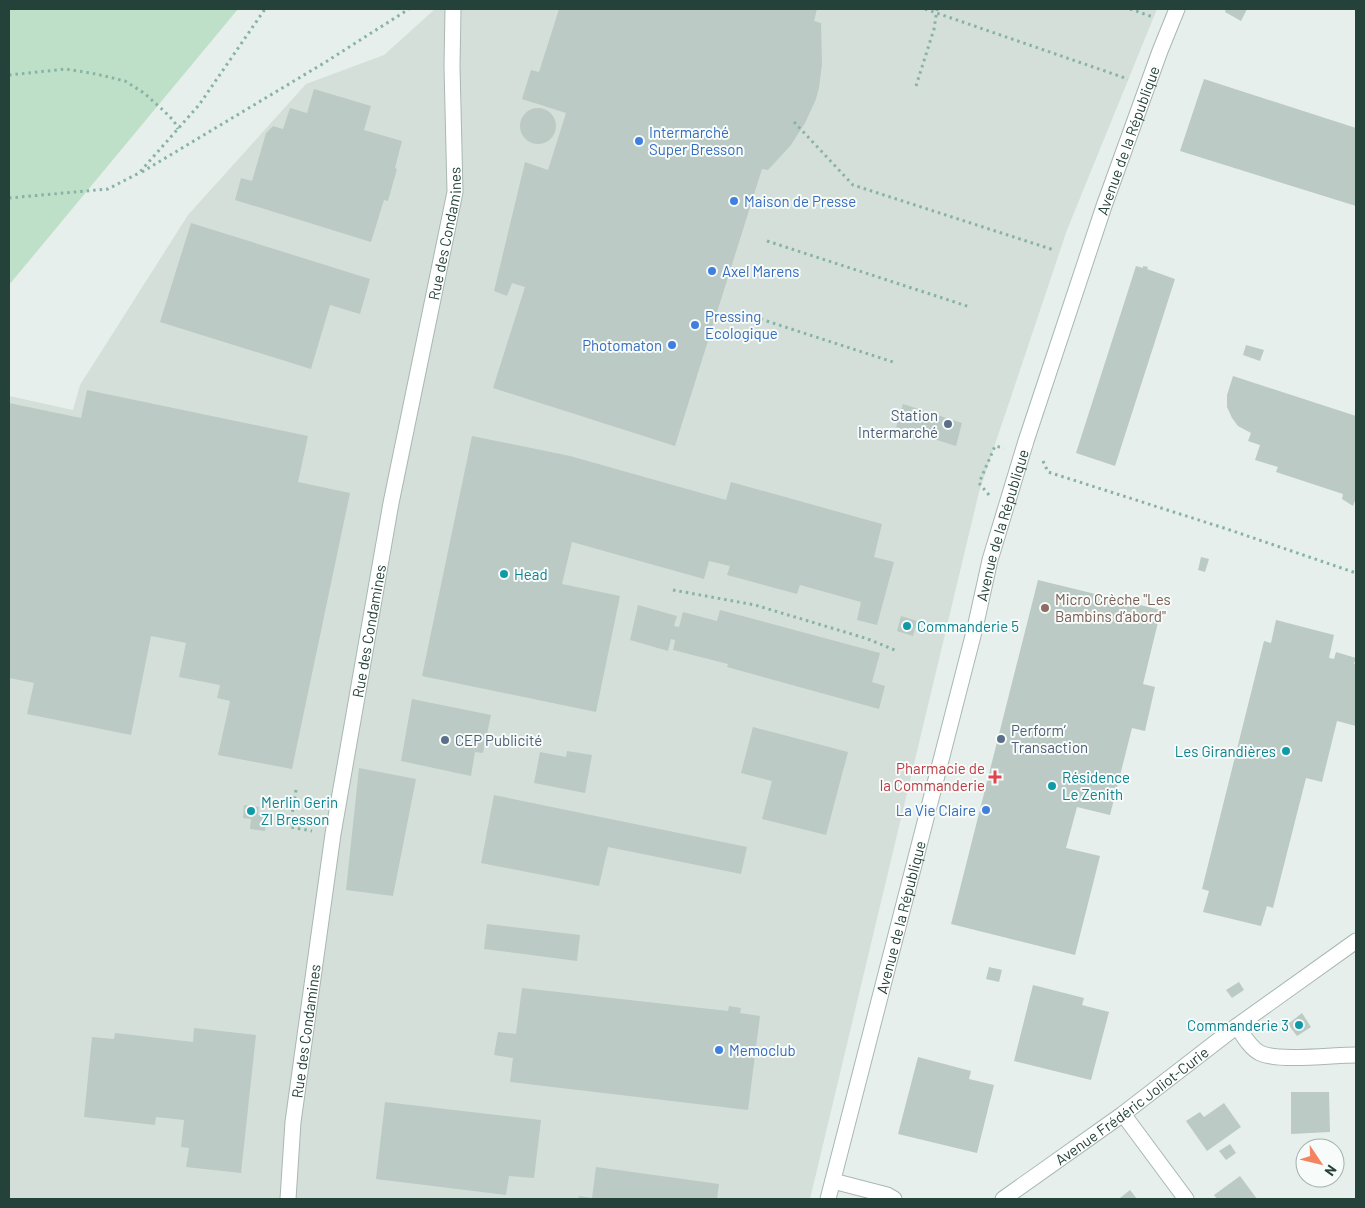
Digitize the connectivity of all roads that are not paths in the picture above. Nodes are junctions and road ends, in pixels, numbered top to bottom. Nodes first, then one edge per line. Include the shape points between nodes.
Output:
1 (453, 9) edge
2 (1177, 9) edge
3 (1356, 941) edge
4 (1237, 1026) junction
5 (1356, 1054) edge
6 (1123, 1114) junction
7 (833, 1181) junction
8 (288, 1199) edge
9 (828, 1199) edge
10 (894, 1199) edge
11 (1003, 1199) edge
12 (1186, 1199) edge

1 - 8 street, Rue des Condamines via 455,192 391,503 333,834 293,1122
2 - 7 street, Avenue de la République via 1104,206 990,560
3 - 4 street, Avenue Frédéric Joliot-Curie
4 - 5 street via 1260,1052 1276,1057
4 - 6 street, Avenue Frédéric Joliot-Curie
6 - 11 street, Avenue Frédéric Joliot-Curie
6 - 12 street
7 - 9 street, Avenue de la République
7 - 10 street

